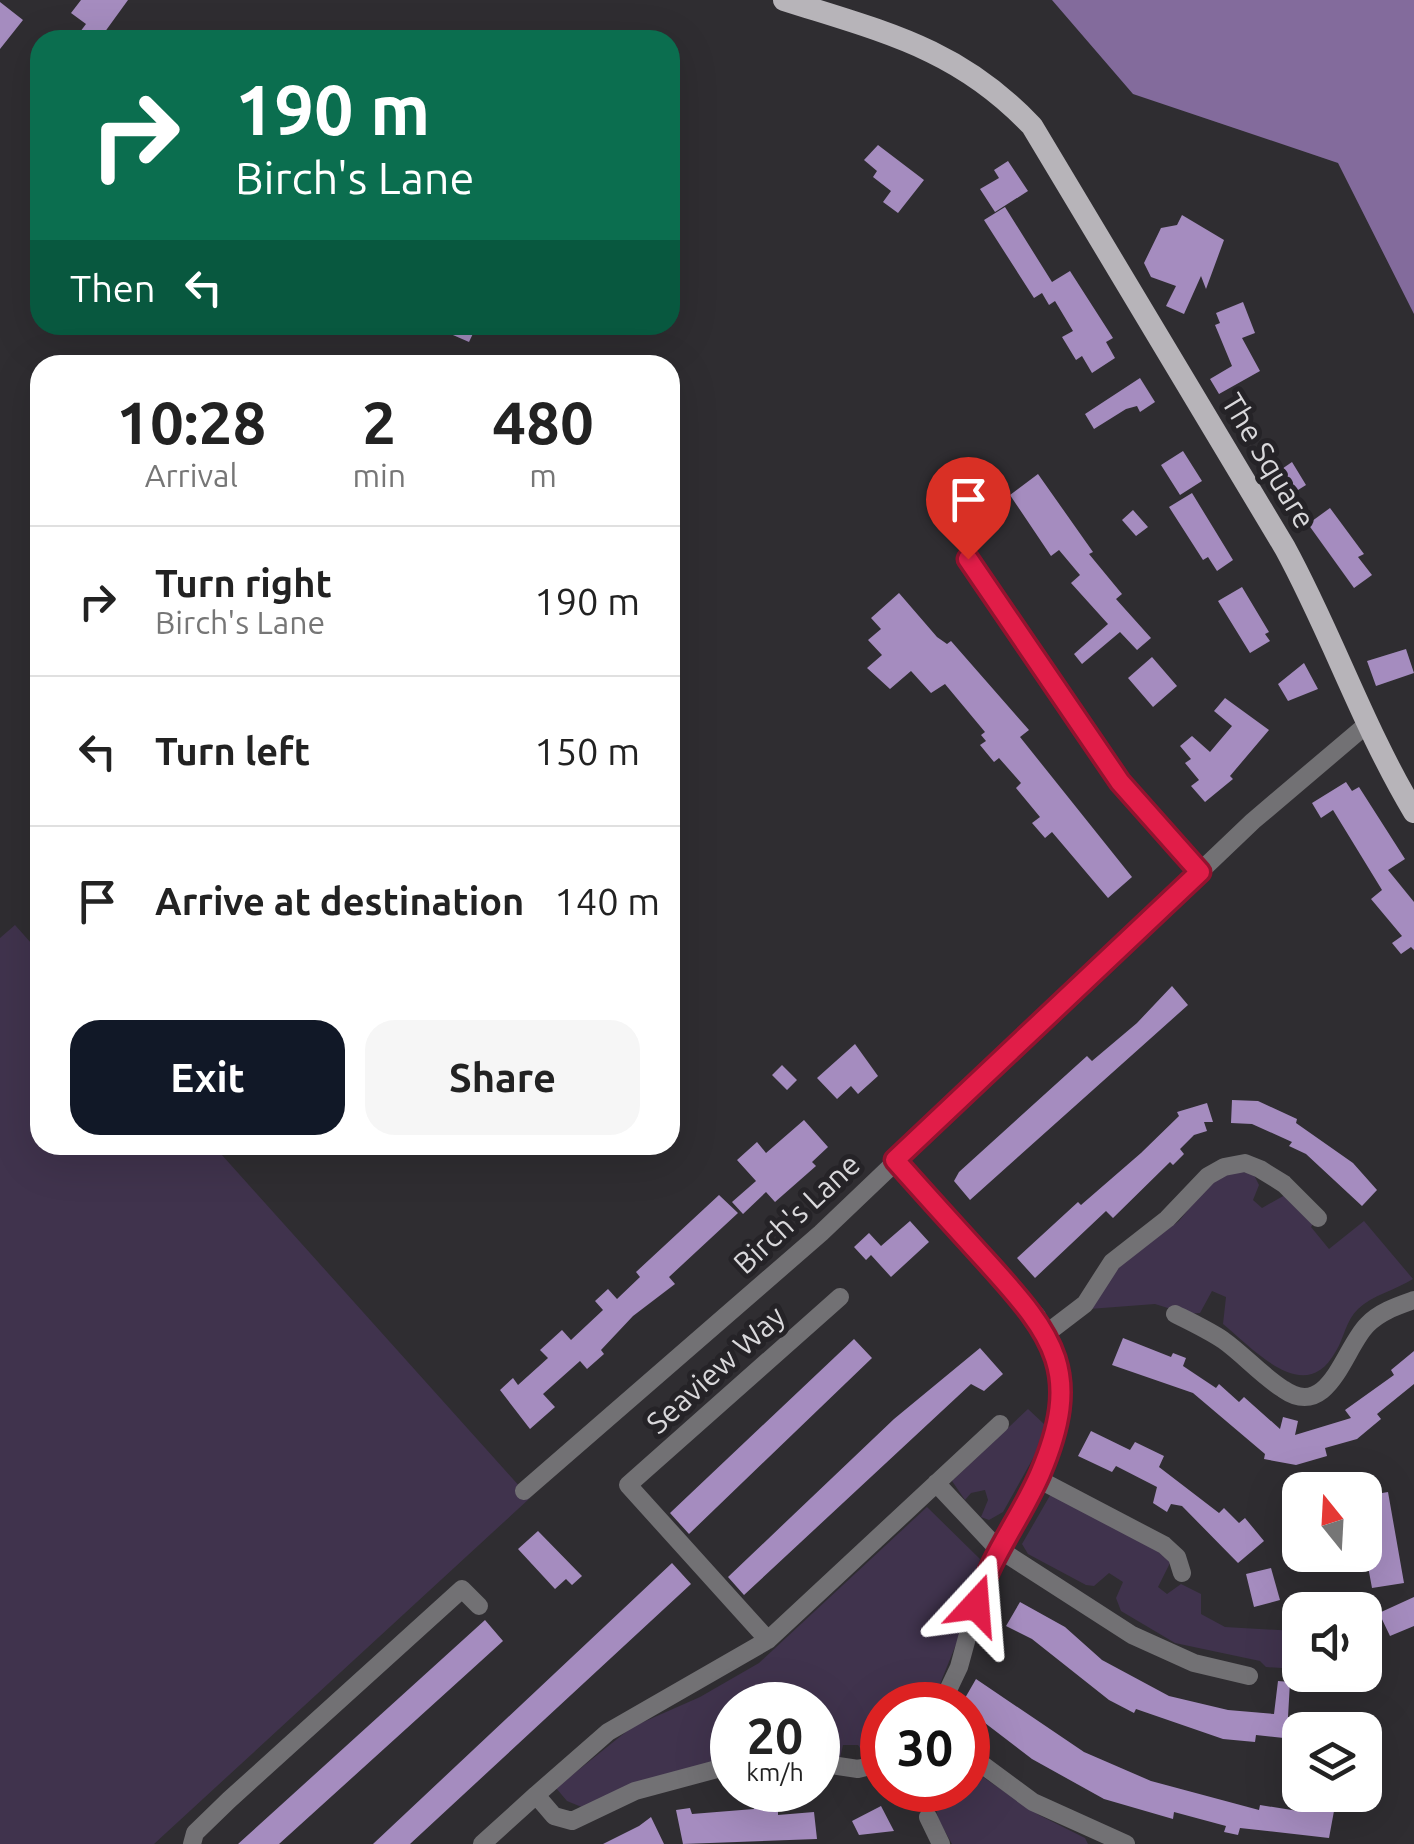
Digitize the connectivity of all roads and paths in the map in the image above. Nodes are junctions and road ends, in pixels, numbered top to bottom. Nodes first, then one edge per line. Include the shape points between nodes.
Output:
1 (784, 0) edge
2 (968, 559) dead end
3 (1366, 726) junction
4 (1414, 812) edge
5 (1200, 872) junction
6 (895, 1160) junction
7 (1318, 1218) dead end
8 (840, 1297) dead end
9 (1414, 1300) edge
10 (1175, 1314) dead end
11 (1047, 1333) junction
12 (1000, 1424) dead end
13 (1038, 1479) junction
14 (936, 1483) junction
15 (524, 1491) dead end
16 (997, 1548) junction
17 (1182, 1572) dead end
18 (479, 1606) dead end
19 (768, 1640) junction
20 (1250, 1676) dead end
21 (952, 1682) edge
22 (990, 1770) edge
23 (710, 1772) edge
24 (536, 1795) junction
25 (928, 1817) dead end
26 (1119, 1843) edge
27 (192, 1844) edge
28 (482, 1844) edge
29 (941, 1844) edge

1 - 3 main road, The Square via 963,66 996,88 1032,126 1285,548
2 - 5 street via 1120,782
3 - 4 main road, The Square
3 - 5 street, Birch's Lane
5 - 6 street, Birch's Lane
6 - 11 street
6 - 15 street, Birch's Lane via 821,1233
7 - 11 street via 1260,1169 1245,1163 1224,1168 1112,1262 1085,1304
8 - 19 street, Seaview Way via 628,1485
9 - 10 street via 1370,1322 1348,1346 1338,1376 1324,1391 1301,1397
11 - 13 street via 1058,1362 1060,1407
12 - 14 street
13 - 16 street
13 - 17 street via 1164,1546
14 - 16 street
14 - 19 street
16 - 20 street via 1132,1635 1194,1663
16 - 21 street
18 - 27 street via 462,1588 229,1800
19 - 24 street via 608,1732
22 - 26 street via 1032,1802
23 - 24 street via 634,1791 572,1821 554,1816
24 - 28 street
25 - 29 street

